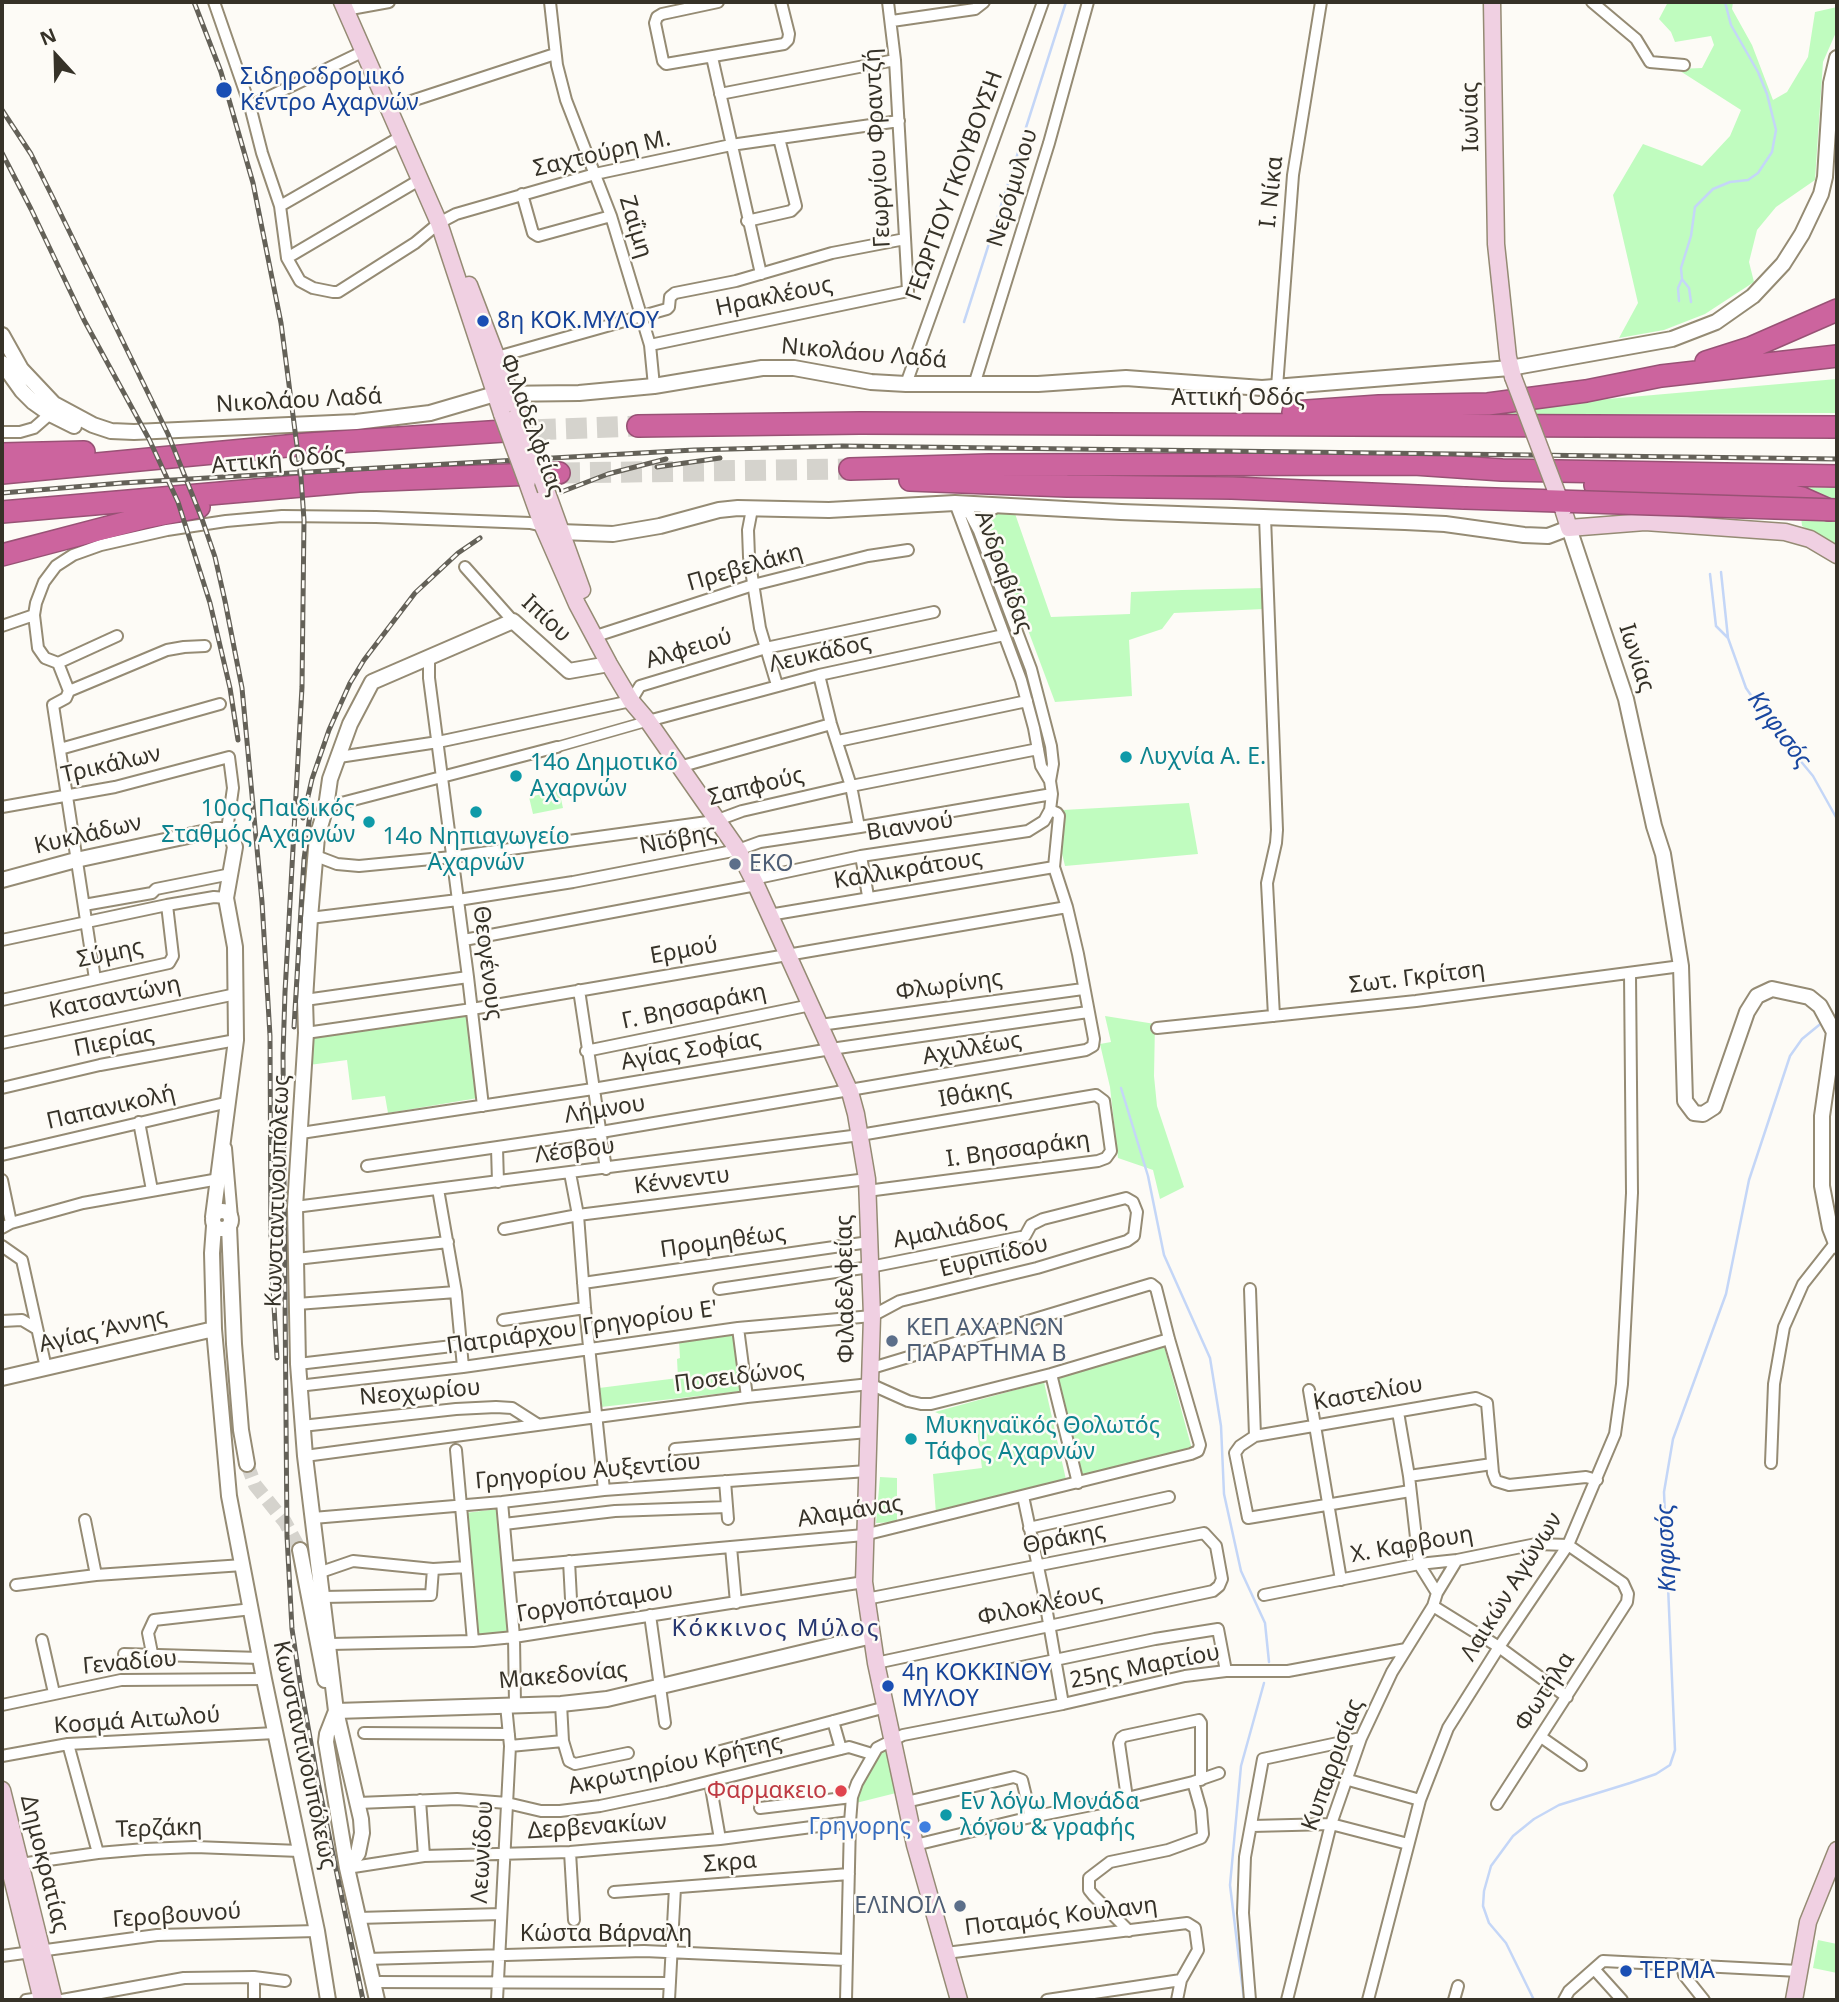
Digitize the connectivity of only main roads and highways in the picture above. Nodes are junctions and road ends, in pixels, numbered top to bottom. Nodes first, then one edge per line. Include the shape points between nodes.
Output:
1 (1492, 2) edge
2 (344, 5) edge
3 (439, 223) junction
4 (1837, 310) edge
5 (1837, 356) edge
6 (1661, 376) junction
7 (503, 394) junction
8 (508, 419) junction
9 (1183, 424) junction
10 (638, 426) tunnel mouth
11 (1837, 427) edge
12 (2, 454) edge
13 (149, 459) junction
14 (1502, 470) junction
15 (2, 473) edge
16 (559, 473) tunnel mouth
17 (1837, 476) edge
18 (359, 481) junction
19 (538, 492) junction
20 (2, 512) edge
21 (1837, 512) edge
22 (2, 555) edge
23 (1837, 555) edge
24 (596, 636) junction
25 (2, 1790) edge
26 (2, 1837) edge
27 (1837, 1850) edge
28 (1831, 1883) edge
29 (35, 1951) junction
30 (41, 2000) edge
31 (959, 2000) edge
32 (1794, 2000) edge

1 - 23 main road, Ιωνίας, bridge via 1496,244 1511,373 1569,528 1645,522 1785,532
2 - 3 main road, Φιλαδελφείας
3 - 7 main road, Φιλαδελφείας
3 - 7 main road, Φιλαδελφείας via 457,254 497,357
4 - 6 highway via 1750,348
5 - 6 highway
6 - 9 highway via 1501,402 1265,413
7 - 8 main road, Φιλαδελφείας
8 - 13 highway, Αττική Οδός
8 - 19 main road, Φιλαδελφείας, bridge
9 - 10 highway, Αττική Οδός
9 - 11 highway, Αττική Οδός
12 - 13 highway via 93,452
13 - 15 highway, Αττική Οδός
14 - 17 highway
14 - 21 highway via 1575,483 1775,492
14 - 21 highway, bridge via 1414,464 850,469 890,479
16 - 18 highway, Αττική Οδός
18 - 20 highway, Αττική Οδός
18 - 22 highway via 273,500 180,510
19 - 24 main road, Φιλαδελφείας via 560,533
19 - 24 main road, Φιλαδελφείας via 542,524
24 - 31 main road, Φιλαδελφείας via 631,701 738,850 849,1092 867,1185 872,1316 866,1599 915,1845
25 - 29 main road, Δημοκρατίας
26 - 29 main road, Δημοκρατίας
27 - 28 main road
28 - 32 main road via 1808,1922
29 - 30 main road, Δημοκρατίας

